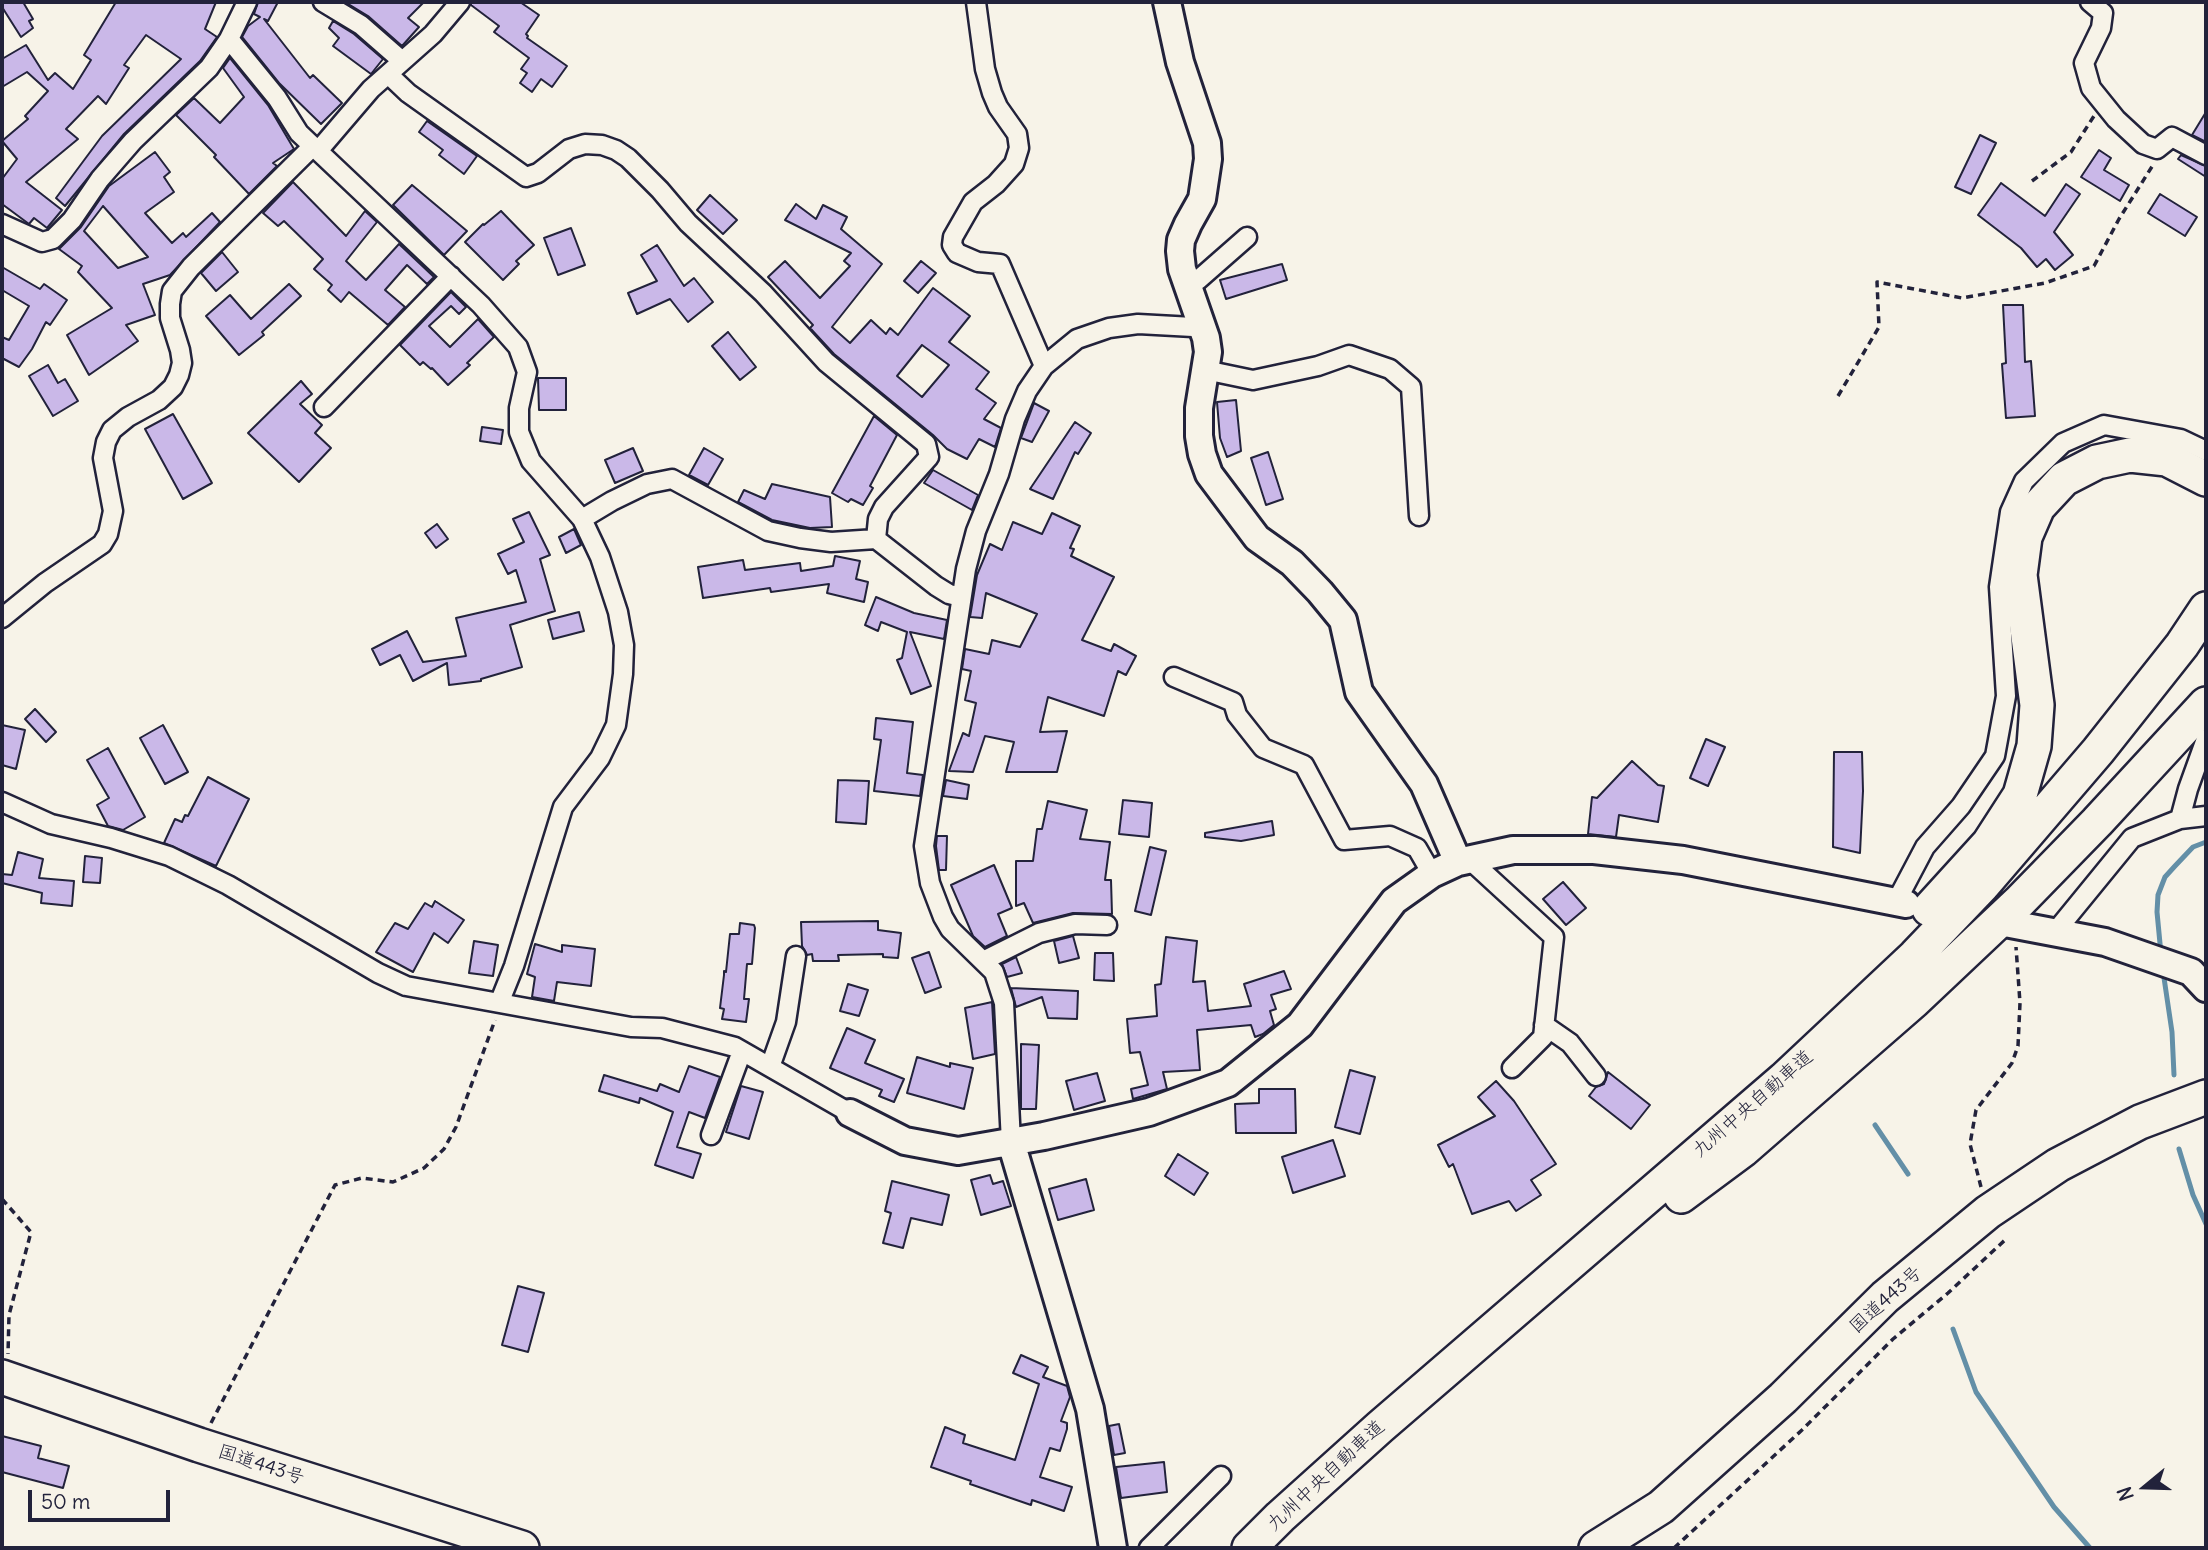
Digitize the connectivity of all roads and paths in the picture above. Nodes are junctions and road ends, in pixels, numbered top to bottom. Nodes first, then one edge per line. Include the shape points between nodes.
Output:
1 (247, 2) edge
2 (323, 2) edge
3 (460, 2) edge
4 (976, 2) edge
5 (1167, 2) edge
6 (2090, 2) edge
7 (229, 39) junction
8 (401, 60) junction
9 (388, 74) junction
10 (2103, 103) junction
11 (2172, 136) junction
12 (315, 149) junction
13 (2206, 155) edge
14 (2032, 181) dead end
15 (2, 224) edge
16 (1247, 237) dead end
17 (451, 276) junction
18 (1187, 285) junction
19 (1201, 325) junction
20 (1044, 366) junction
21 (1205, 370) junction
22 (1838, 397) dead end
23 (324, 407) dead end
24 (2206, 451) edge
25 (2206, 479) edge
26 (1419, 516) dead end
27 (582, 519) junction
28 (876, 539) junction
29 (961, 597) junction
30 (2206, 610) edge
31 (2, 618) edge
32 (2206, 636) edge
33 (1174, 677) dead end
34 (2206, 704) edge
35 (2206, 739) edge
36 (2, 802) edge
37 (2206, 816) edge
38 (2180, 819) junction
39 (1464, 861) junction
40 (1432, 874) junction
41 (1901, 903) joint
42 (2010, 923) joint
43 (1107, 925) dead end
44 (2056, 931) junction
45 (796, 956) dead end
46 (983, 961) junction
47 (2206, 988) edge
48 (500, 1001) junction
49 (1544, 1025) junction
50 (742, 1051) junction
51 (770, 1067) junction
52 (1513, 1068) dead end
53 (1596, 1076) dead end
54 (2206, 1097) edge
55 (850, 1113) joint
56 (711, 1135) dead end
57 (1011, 1142) junction
58 (1674, 1188) junction
59 (2, 1199) edge
60 (1988, 1212) junction
61 (2005, 1240) dead end
62 (3, 1384) edge
63 (199, 1445) junction
64 (1221, 1476) dead end
65 (522, 1548) edge
66 (1113, 1548) edge
67 (1149, 1548) edge
68 (1249, 1548) edge
69 (1276, 1548) edge
70 (1596, 1548) edge
71 (1674, 1548) edge

1 - 7 street
2 - 8 street via 361,25
3 - 8 street via 433,34
4 - 20 street via 992,93 1017,134 1019,148 1014,164 973,202 952,245 957,253 978,262 1000,264
5 - 18 street via 1180,62 1207,144 1202,199 1181,240 1180,259
6 - 10 street via 2103,13 2084,63 2091,88
7 - 12 street
7 - 15 street via 209,68 133,141 53,239 42,242
8 - 9 street
9 - 12 street
9 - 28 street via 526,177 585,144 602,145 628,159 826,362 926,444 929,457 884,507
10 - 11 street via 2143,144 2157,149
10 - 14 path via 2071,152
11 - 13 street
11 - 22 path via 2094,266 2045,283 1962,298 1877,282 1879,327
12 - 17 street
12 - 31 street via 191,267 173,291 170,318 182,363 179,375 159,400 128,417 106,442 103,458 113,511 102,544
16 - 18 street
17 - 23 street
17 - 27 street via 518,347 527,372 519,432 531,461
18 - 19 street
19 - 20 street via 1108,328 1077,339
19 - 21 street via 1208,352
20 - 29 street via 1015,419 975,531
21 - 26 street via 1253,380 1349,355 1391,369 1411,387
21 - 39 street via 1199,436 1209,474 1257,538 1292,563 1343,620 1359,692 1424,784
24 - 41 street via 2181,439 2104,425 2063,443 2024,481 2011,512 1999,587 2006,696 1995,756 1961,806 1925,847
25 - 58 highway via 2167,459 2130,455 2097,462 2064,479 2038,508 2025,537 2020,575 2037,705 2034,746 2020,795 1989,843 1775,1070
27 - 28 street via 647,484 672,479 768,531 831,542
27 - 48 street via 600,557 624,645 616,725 600,758 563,807
28 - 29 street via 936,586
29 - 46 street via 924,846 930,883 943,917
30 - 58 highway, 九州中央自動車道 via 2098,751 1983,885
32 - 58 highway, 九州中央自動車道 via 2062,821 1938,960
33 - 40 street via 1233,702 1237,715 1263,748 1304,765 1344,840 1390,836 1417,848
34 - 58 highway via 2049,872 1914,1001 1743,1150
35 - 38 street
36 - 48 street via 51,824 169,856 407,986
37 - 38 street
38 - 44 street via 2132,838
39 - 40 street
39 - 41 street via 1513,850 1594,850 1683,860
39 - 49 street via 1554,937
40 - 57 street via 1394,901 1300,1025 1228,1083 1149,1112
42 - 44 street
42 - 60 path via 2020,1003 2018,1046 2012,1063 1976,1110 1970,1144
43 - 46 street via 1075,924 1040,933
44 - 47 street via 2105,942 2191,972
45 - 51 street via 786,1022
46 - 57 street via 994,972 1004,1003
48 - 50 street via 631,1027 662,1028
48 - 63 path via 444,1149 424,1168 393,1182 362,1178 335,1185
49 - 52 street via 1543,1037
49 - 53 street via 1570,1043
50 - 51 street
50 - 56 street
51 - 55 street
54 - 60 highway, 国道443号 via 2140,1122 2058,1165
55 - 57 street via 905,1141 958,1151
57 - 66 street via 1090,1409
58 - 68 highway, 九州中央自動車道 via 1380,1427
58 - 69 highway, 九州中央自動車道
59 - 62 path via 31,1232 9,1315
60 - 70 highway, 国道443号 via 1885,1297 1783,1398 1661,1507
61 - 71 path via 1893,1339
62 - 63 highway, 国道443号
63 - 65 highway, 国道443号
64 - 67 street

